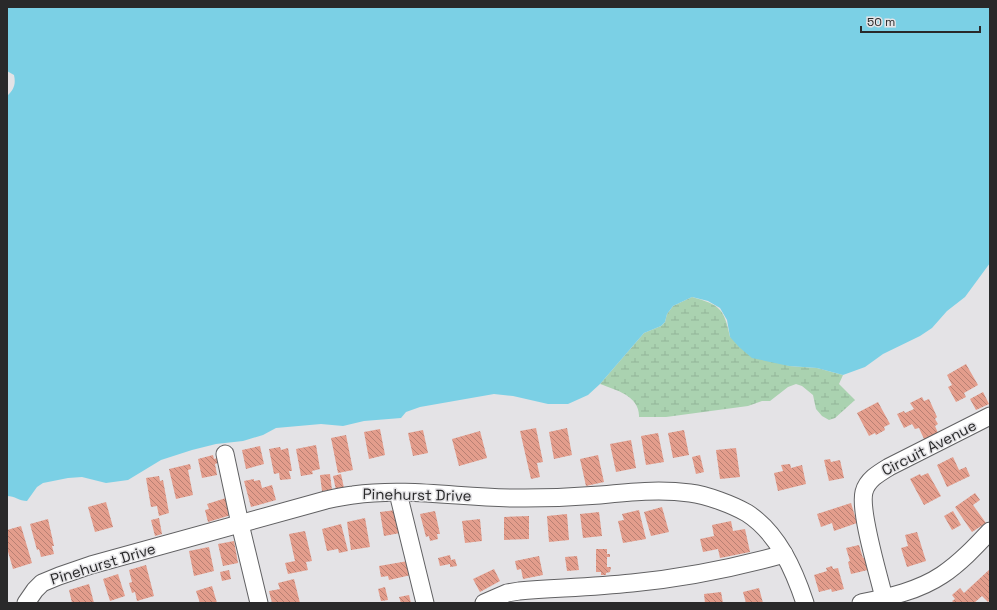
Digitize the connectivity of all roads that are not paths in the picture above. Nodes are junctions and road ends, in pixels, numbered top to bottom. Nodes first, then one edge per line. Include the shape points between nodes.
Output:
1 (990, 416) edge
2 (226, 454) dead end
3 (398, 492) junction
4 (240, 524) junction
5 (990, 531) edge
6 (784, 554) junction
7 (884, 598) junction
8 (26, 603) edge
9 (259, 603) edge
10 (425, 603) edge
11 (484, 603) edge
12 (804, 603) edge
13 (861, 603) edge

1 - 7 street, Circuit Avenue via 889,466 866,486 863,496 865,517
2 - 4 street
3 - 4 street, Pinehurst Drive via 339,497
3 - 6 street, Pinehurst Drive via 522,498 644,492 698,494 747,513 770,534
3 - 10 street
4 - 8 street, Pinehurst Drive via 59,576 42,583
4 - 9 street
5 - 7 street via 942,575 922,586
6 - 11 street via 718,570 655,580 519,591
6 - 12 street, Pinehurst Drive
7 - 13 street

